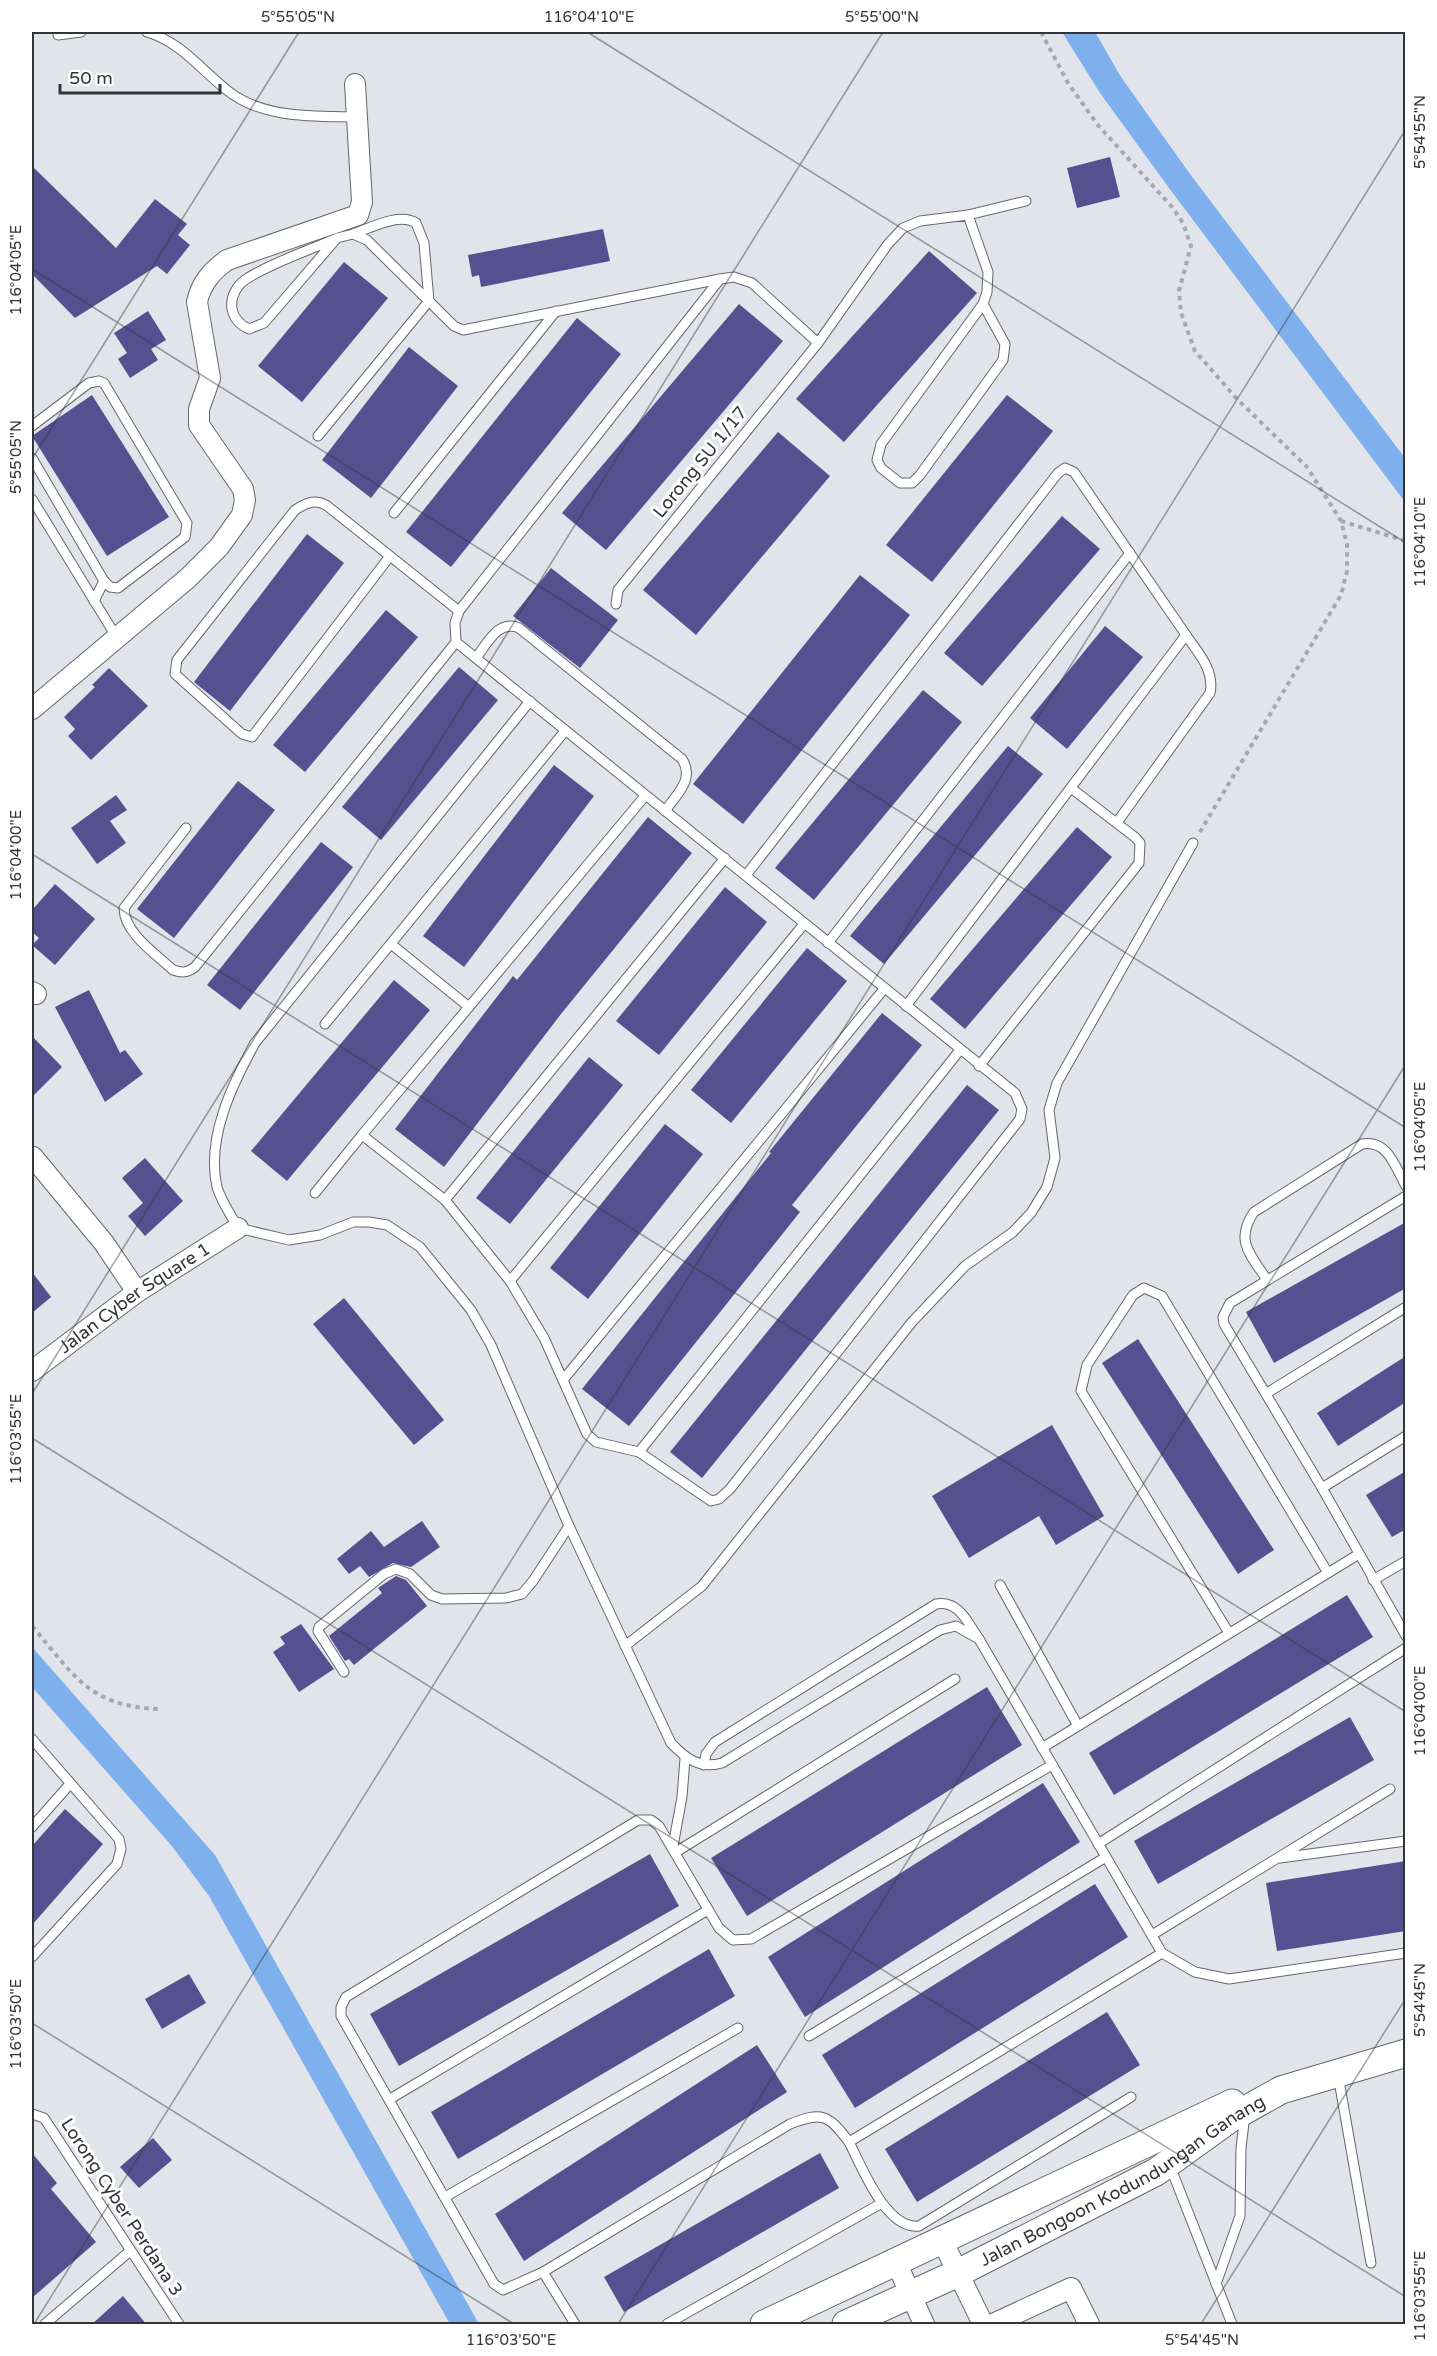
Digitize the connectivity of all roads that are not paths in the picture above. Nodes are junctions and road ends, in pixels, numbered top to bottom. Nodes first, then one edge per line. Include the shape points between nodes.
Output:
1 (81, 32) edge
2 (147, 32) edge
3 (58, 35) dead end
4 (355, 84) dead end
5 (357, 117) junction
6 (1026, 201) dead end
7 (968, 215) junction
8 (352, 234) junction
9 (337, 238) junction
10 (720, 279) junction
11 (429, 301) junction
12 (983, 304) junction
13 (556, 311) junction
14 (818, 343) junction
15 (32, 426) edge
16 (318, 436) dead end
17 (32, 458) edge
18 (32, 499) edge
19 (394, 513) dead end
20 (1130, 553) junction
21 (390, 555) junction
22 (104, 581) junction
23 (94, 601) junction
24 (616, 604) dead end
25 (459, 611) junction
26 (1186, 634) junction
27 (117, 638) junction
28 (456, 642) junction
29 (476, 658) junction
30 (530, 702) junction
31 (32, 709) edge
32 (565, 730) junction
33 (1071, 788) junction
34 (645, 796) junction
35 (665, 811) junction
36 (1118, 822) junction
37 (186, 828) dead end
38 (1193, 843) road end
39 (725, 858) junction
40 (747, 874) junction
41 (804, 924) junction
42 (828, 943) junction
43 (391, 944) junction
44 (884, 989) junction
45 (906, 1006) junction
46 (469, 1007) junction
47 (325, 1024) dead end
48 (960, 1050) junction
49 (979, 1066) junction
50 (362, 1135) junction
51 (33, 1157) dead end
52 (1406, 1186) edge
53 (315, 1193) dead end
54 (1406, 1196) edge
55 (445, 1200) junction
56 (238, 1228) junction
57 (1267, 1280) junction
58 (510, 1281) junction
59 (137, 1292) junction
60 (1406, 1308) edge
61 (32, 1371) edge
62 (563, 1380) junction
63 (1267, 1393) junction
64 (1406, 1436) edge
65 (639, 1452) junction
66 (1322, 1488) junction
67 (568, 1526) junction
68 (1359, 1554) junction
69 (1406, 1561) edge
70 (1328, 1573) junction
71 (1373, 1580) junction
72 (1000, 1585) dead end
73 (1229, 1633) junction
74 (1406, 1636) edge
75 (979, 1639) junction
76 (625, 1646) junction
77 (1406, 1648) edge
78 (344, 1672) dead end
79 (955, 1679) dead end
80 (1078, 1726) junction
81 (32, 1739) edge
82 (1042, 1748) junction
83 (685, 1759) junction
84 (1052, 1765) junction
85 (704, 1766) junction
86 (70, 1784) junction
87 (1390, 1789) dead end
88 (32, 1827) edge
89 (1406, 1841) edge
90 (1098, 1844) junction
91 (674, 1849) junction
92 (1106, 1857) junction
93 (1276, 1859) junction
94 (708, 1910) junction
95 (1152, 1935) junction
96 (1162, 1953) junction
97 (1406, 1953) edge
98 (32, 1957) edge
99 (738, 2028) dead end
100 (809, 2036) dead end
101 (1406, 2053) edge
102 (1338, 2073) junction
103 (1281, 2090) junction
104 (1131, 2097) dead end
105 (390, 2099) junction
106 (1246, 2109) junction
107 (32, 2114) edge
108 (849, 2142) junction
109 (1169, 2164) junction
110 (445, 2197) junction
111 (882, 2203) junction
112 (942, 2240) junction
113 (130, 2251) junction
114 (896, 2262) junction
115 (1371, 2263) dead end
116 (543, 2272) junction
117 (958, 2273) junction
118 (1216, 2284) junction
119 (911, 2296) junction
120 (45, 2325) edge
121 (179, 2325) edge
122 (575, 2325) edge
123 (667, 2325) edge
124 (764, 2325) edge
125 (846, 2325) edge
126 (924, 2325) edge
127 (983, 2325) edge
128 (993, 2325) edge
129 (1089, 2325) edge
130 (1232, 2325) edge

1 - 3 lane
2 - 5 lane via 166,38 229,92 257,106 297,116
4 - 5 street
5 - 27 street via 362,202 358,215 227,260 215,269 199,292 197,302 210,378 199,409 199,425 243,489 242,515 204,562
6 - 7 lane, Lorong SU 1/17
7 - 12 lane via 988,272
7 - 14 lane, Lorong SU 1/17 via 920,221 903,228
8 - 9 lane
8 - 11 lane via 367,240
8 - 11 lane via 396,220 416,223 424,243
9 - 9 lane via 264,323 249,329 241,326 231,303 246,278
10 - 13 lane
10 - 14 lane via 734,277 752,283
10 - 25 lane
11 - 13 lane via 454,326 464,330
11 - 16 lane
12 - 12 lane via 1005,344 1004,360 920,475 912,483 900,483 877,460 881,444
13 - 19 lane
14 - 24 lane, Lorong SU 1/17 via 618,590
15 - 22 lane via 89,383 104,383 187,523 185,537 118,588
17 - 22 lane
18 - 23 lane
20 - 26 lane
20 - 40 lane via 1074,472 1065,468 1058,472
20 - 42 lane
21 - 21 lane via 252,737 242,734 175,674 177,660 295,510 306,502 326,505
21 - 25 lane
22 - 23 lane
23 - 27 lane
25 - 28 lane
26 - 33 lane
26 - 36 lane via 1210,672 1210,693
27 - 31 street
28 - 29 lane
28 - 37 lane via 195,967 181,973 173,970 130,928 124,908
29 - 30 lane
29 - 35 lane via 498,629 512,625 519,628 682,759 688,779
30 - 32 lane
30 - 56 lane via 250,1052 228,1102 214,1164 218,1190
32 - 34 lane
32 - 43 lane
33 - 36 lane
33 - 45 lane
34 - 35 lane
34 - 46 lane
35 - 39 lane
36 - 49 lane via 1140,843 1139,863
38 - 76 lane via 1057,1083 1049,1110 1054,1158 1047,1187 1031,1213 965,1266 912,1322 702,1586
39 - 40 lane
39 - 55 lane
40 - 41 lane
41 - 42 lane
41 - 58 lane
42 - 44 lane
43 - 46 lane
43 - 47 lane
44 - 45 lane
44 - 62 lane
45 - 48 lane
46 - 50 lane
48 - 49 lane
48 - 65 lane
49 - 65 lane via 1015,1093 1022,1109 1020,1119 729,1489 711,1501
50 - 53 lane
50 - 55 lane
51 - 59 street via 104,1243
52 - 57 lane via 1380,1144 1362,1144 1254,1212 1246,1224 1245,1246
54 - 57 lane
55 - 58 lane
56 - 59 street, Jalan Cyber Square 1
56 - 67 lane via 289,1240 320,1235 353,1222 369,1222 387,1225 420,1247 471,1310 491,1345
57 - 63 lane via 1230,1303 1223,1317
58 - 62 lane via 544,1338
59 - 61 street, Jalan Cyber Square 1
60 - 63 lane
62 - 65 lane via 587,1434 602,1444
63 - 66 lane
64 - 66 lane
66 - 68 lane
67 - 76 lane
67 - 78 lane via 522,1594 442,1599 430,1595 410,1574 396,1569 384,1574 319,1627 318,1632
68 - 70 lane
68 - 71 lane
69 - 71 lane
70 - 73 lane
70 - 73 lane via 1162,1296 1144,1288 1133,1295 1087,1365 1081,1391
71 - 74 lane
72 - 80 lane
73 - 80 lane
75 - 82 lane
75 - 85 lane via 956,1626 940,1629 722,1764
75 - 85 lane via 957,1607 936,1604 715,1742 706,1754
76 - 83 lane via 671,1743
77 - 90 lane
79 - 91 lane
80 - 82 lane
81 - 86 lane
82 - 84 lane
83 - 85 lane
83 - 91 lane
84 - 90 lane
84 - 94 lane via 751,1939 733,1940 719,1928
86 - 88 lane
86 - 98 lane via 119,1839 121,1855
87 - 93 lane
89 - 93 lane
90 - 92 lane
91 - 94 lane
91 - 105 lane via 659,1826 651,1820 638,1820 346,1997 341,2016
92 - 95 lane
92 - 100 lane
93 - 95 lane
94 - 105 lane
95 - 96 lane
96 - 97 lane via 1195,1972 1229,1979
96 - 108 lane
99 - 110 lane
101 - 102 street, Jalan Bongoon Kodundungan Ganang
102 - 103 street, Jalan Bongoon Kodundungan Ganang
102 - 115 lane
103 - 106 street, Jalan Bongoon Kodundungan Ganang
103 - 112 street via 1225,2106
104 - 111 lane via 919,2226 902,2223
105 - 110 lane
106 - 109 street, Jalan Bongoon Kodundungan Ganang
106 - 118 lane via 1240,2217
107 - 113 lane, Lorong Cyber Perdana 3 via 44,2118
108 - 111 lane
108 - 116 lane via 837,2125 818,2115 790,2124
109 - 117 street, Jalan Bongoon Kodundungan Ganang
109 - 118 lane
110 - 116 lane via 494,2284 504,2290
111 - 123 lane
112 - 114 street
112 - 117 street
113 - 120 lane
113 - 121 lane, Lorong Cyber Perdana 3
114 - 119 street
114 - 124 street
116 - 122 lane
117 - 119 street, Jalan Bongoon Kodundungan Ganang
117 - 127 street
118 - 130 lane
119 - 125 street, Jalan Bongoon Kodundungan Ganang
119 - 126 street
128 - 129 street via 1071,2288

